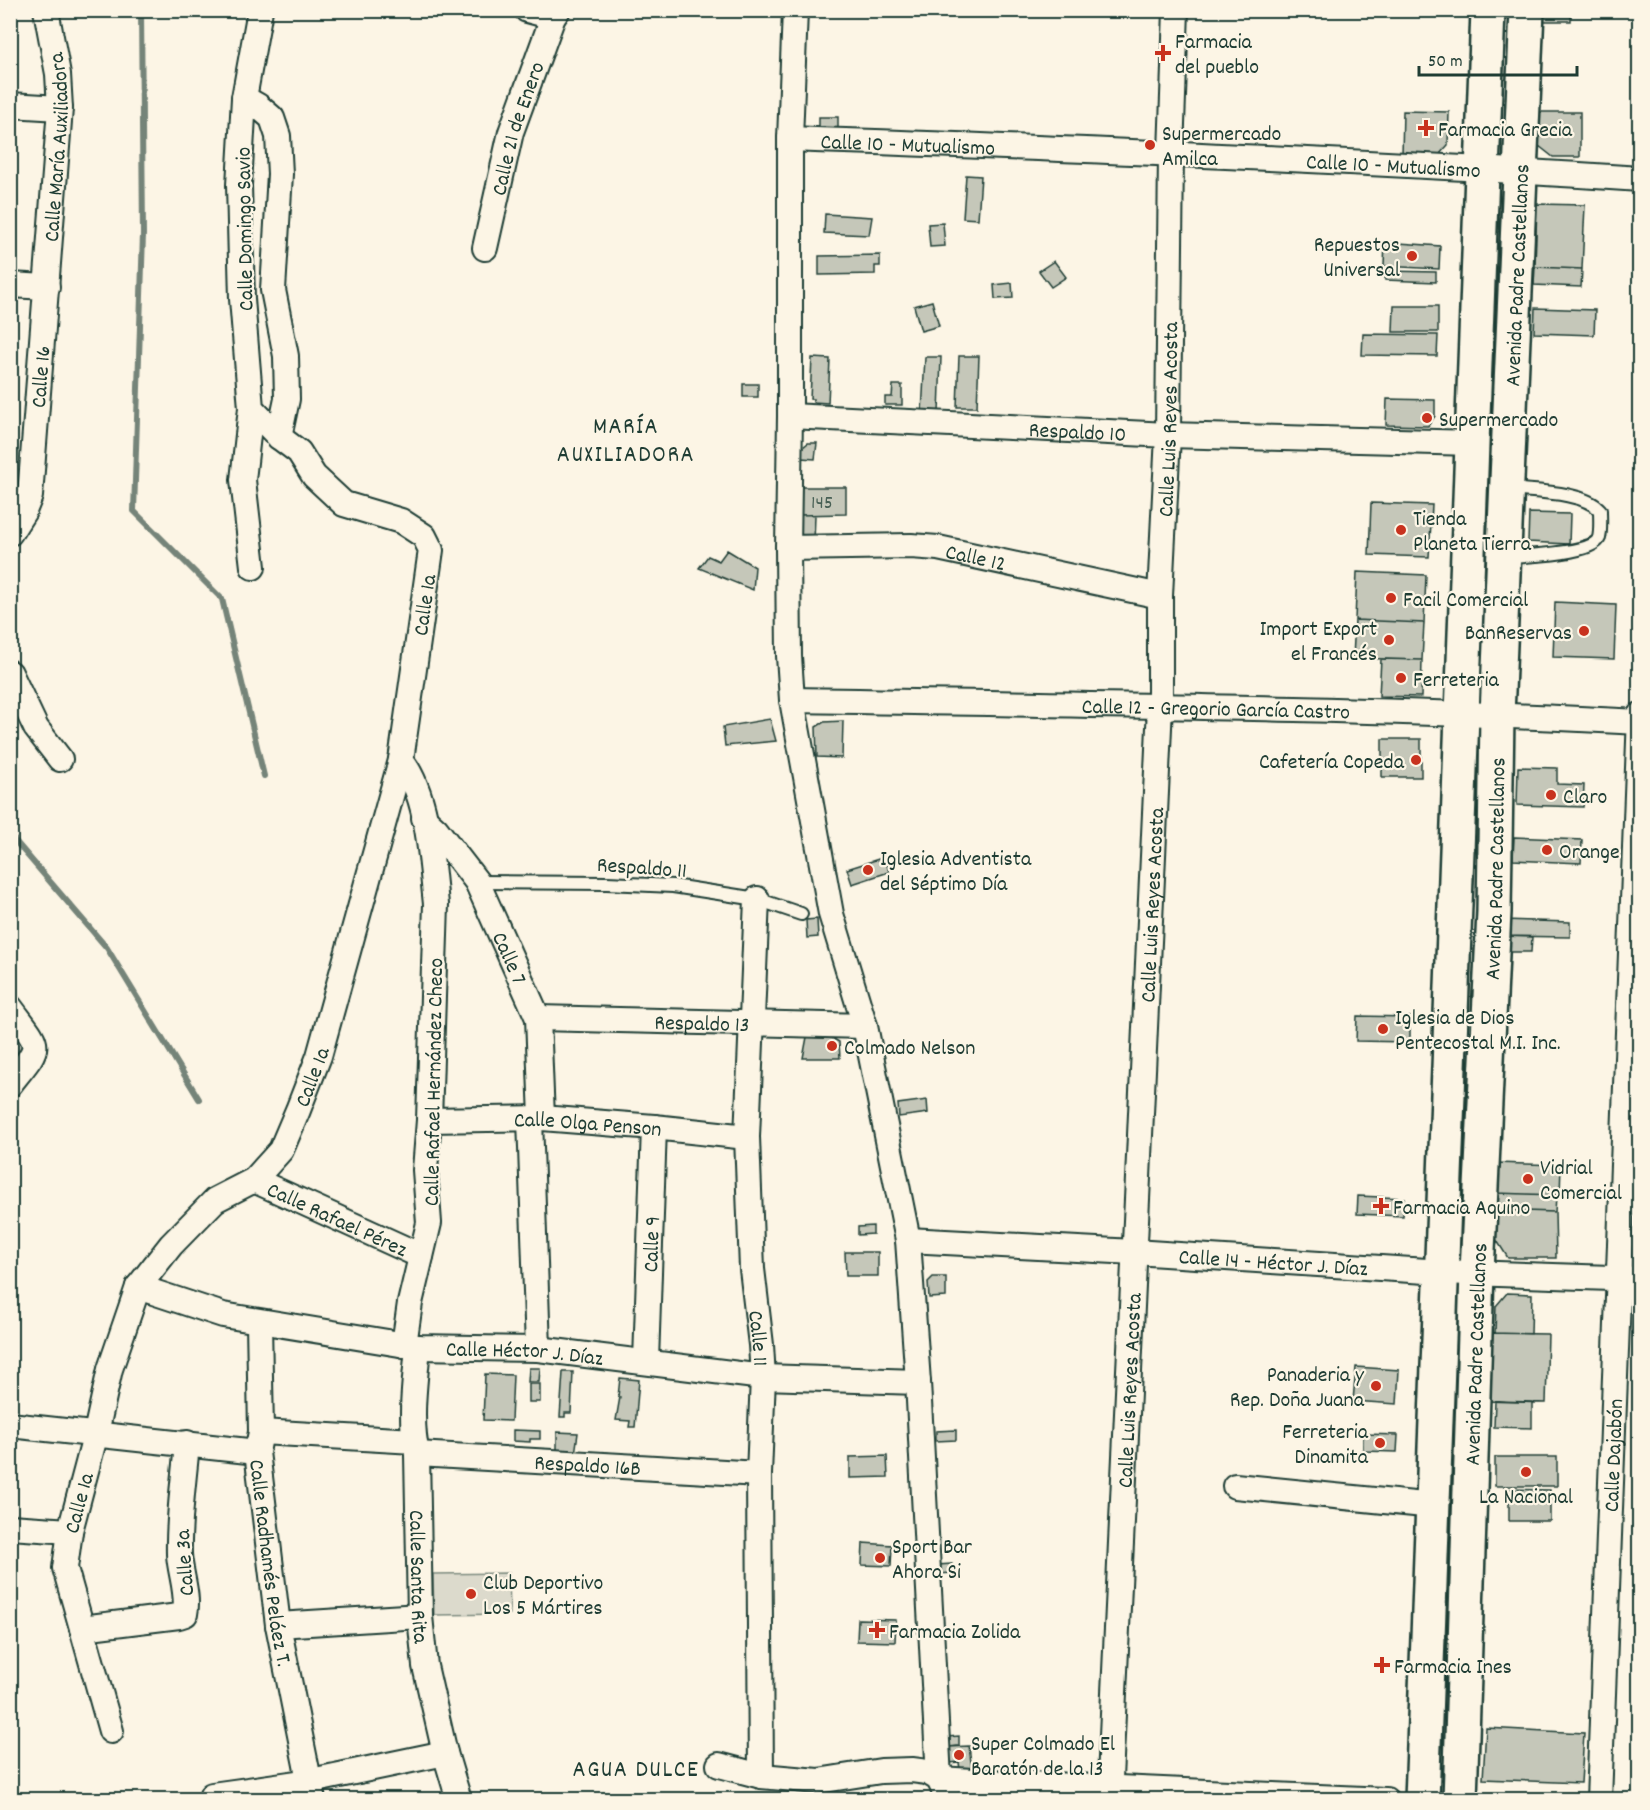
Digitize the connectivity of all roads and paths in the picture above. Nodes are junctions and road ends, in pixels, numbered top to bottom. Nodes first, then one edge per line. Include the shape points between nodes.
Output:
1 (46, 10) edge
2 (260, 10) edge
3 (527, 10) edge
4 (795, 10) edge
5 (1176, 10) edge
6 (1488, 10) edge
7 (1527, 10) edge
8 (555, 14) edge
9 (244, 99) junction
10 (10, 105) edge
11 (60, 108) junction
12 (790, 139) junction
13 (1171, 153) junction
14 (1483, 168) junction
15 (1521, 171) junction
16 (1640, 179) edge
17 (485, 248) dead end
18 (10, 285) edge
19 (47, 287) junction
20 (251, 408) junction
21 (790, 416) junction
22 (1168, 435) junction
23 (279, 437) junction
24 (1473, 443) junction
25 (1507, 488) junction
26 (10, 533) edge
27 (788, 548) junction
28 (1504, 557) junction
29 (253, 567) dead end
30 (1160, 596) junction
31 (10, 673) edge
32 (792, 700) junction
33 (1160, 706) junction
34 (1461, 715) junction
35 (1497, 715) junction
36 (1640, 716) edge
37 (1639, 722) edge
38 (60, 759) dead end
39 (401, 760) junction
40 (424, 818) junction
41 (477, 882) junction
42 (757, 899) junction
43 (801, 914) dead end
44 (10, 1007) edge
45 (538, 1018) junction
46 (752, 1022) junction
47 (865, 1026) junction
48 (10, 1084) edge
49 (536, 1118) junction
50 (429, 1120) junction
51 (654, 1127) junction
52 (747, 1137) junction
53 (254, 1180) junction
54 (908, 1240) junction
55 (1134, 1252) junction
56 (421, 1256) junction
57 (1442, 1272) junction
58 (1477, 1272) junction
59 (1628, 1278) edge
60 (138, 1287) junction
61 (259, 1322) junction
62 (411, 1346) junction
63 (538, 1348) junction
64 (646, 1361) junction
65 (763, 1377) junction
66 (918, 1382) junction
67 (10, 1425) edge
68 (96, 1433) junction
69 (259, 1442) junction
70 (187, 1443) junction
71 (416, 1447) junction
72 (759, 1474) junction
73 (1235, 1486) dead end
74 (1434, 1506) junction
75 (10, 1527) edge
76 (70, 1531) junction
77 (420, 1616) junction
78 (278, 1625) junction
79 (82, 1628) junction
80 (111, 1731) dead end
81 (445, 1753) junction
82 (719, 1765) dead end
83 (761, 1776) junction
84 (943, 1789) edge
85 (312, 1790) edge
86 (820, 1790) edge
87 (1109, 1793) edge
88 (212, 1795) dead end
89 (459, 1800) edge
90 (1386, 1800) edge
91 (1422, 1800) edge
92 (1460, 1800) edge
93 (1599, 1800) edge

1 - 11 street, Calle María Auxiliadora
2 - 9 street, Calle Domingo Savio
3 - 8 street
4 - 12 street
5 - 13 street, Calle Luis Reyes Acosta
6 - 14 main road, Avenida Padre Castellanos
7 - 15 main road, Avenida Padre Castellanos
8 - 17 street, Calle 21 de Enero via 512,132
9 - 20 street, Calle Domingo Savio via 239,185 242,299
9 - 23 street via 272,118 278,136 280,174 273,290 286,356 287,399
10 - 11 street
11 - 19 street, Calle María Auxiliadora
12 - 13 street, Calle 10 - Mutualismo
12 - 21 street
13 - 14 street, Calle 10 - Mutualismo
13 - 22 street, Calle Luis Reyes Acosta
14 - 15 street, Calle 10 - Mutualismo
14 - 24 main road, Avenida Padre Castellanos
15 - 16 street, Calle 10 - Mutualismo
15 - 25 main road, Avenida Padre Castellanos
18 - 19 street
19 - 26 street, Calle 16 via 30,496
20 - 23 street
20 - 29 street, Calle Domingo Savio via 243,480
21 - 22 street, Respaldo 10
21 - 27 street
22 - 24 street, Respaldo 10
22 - 30 street, Calle Luis Reyes Acosta
23 - 39 street, Calle 1a via 299,452 314,476 344,504 401,521 424,536 430,550
24 - 34 main road, Avenida Padre Castellanos
25 - 28 main road, Avenida Padre Castellanos
25 - 28 lane via 1580,497 1594,503 1600,510 1600,519 1599,539 1593,545 1574,551
27 - 30 street, Calle 12 via 938,548
27 - 32 street
28 - 35 main road, Avenida Padre Castellanos
30 - 33 street, Calle Luis Reyes Acosta
31 - 38 street via 36,728
32 - 33 street, Calle 12 - Gregorio García Castro
32 - 47 street via 831,914
33 - 34 street, Calle 12 - Gregorio García Castro
33 - 55 street, Calle Luis Reyes Acosta
34 - 35 street, Calle 12 - Gregorio García Castro
34 - 57 main road, Avenida Padre Castellanos
35 - 37 street, Calle 12 - Gregorio García Castro
35 - 58 main road, Avenida Padre Castellanos via 1494,912
36 - 37 street, Calle Dajabón
37 - 59 street, Calle Dajabón
39 - 40 street via 412,776
39 - 53 street, Calle 1a via 319,1056 281,1150
40 - 41 street, Calle 7
40 - 50 street, Calle Rafael Hernández Checo via 436,904
41 - 42 lane, Respaldo 11 via 674,886
41 - 45 street, Calle 7
42 - 43 lane, Respaldo 11
42 - 46 street, Calle 11
44 - 48 street via 36,1047
45 - 46 street, Respaldo 13
45 - 49 street, Calle 7
46 - 47 street, Respaldo 13
46 - 52 street, Calle 11
47 - 54 street
49 - 50 street, Calle Olga Penson
49 - 51 street, Calle Olga Penson
49 - 63 street, Calle 7
50 - 56 street, Calle Rafael Hernández Checo via 425,1170 429,1223
51 - 52 street, Calle Olga Penson
51 - 64 street, Calle 9
52 - 65 street, Calle 11 via 752,1269
53 - 56 street, Calle Rafael Pérez
53 - 60 street, Calle 1a via 215,1200 171,1245
54 - 55 street, Calle 14 - Héctor J. Díaz
54 - 66 street
55 - 57 street, Calle 14 - Héctor J. Díaz
55 - 87 street, Calle Luis Reyes Acosta
56 - 62 street, Calle Rafael Hernández Checo via 410,1303
57 - 58 street, Calle 14 - Héctor J. Díaz
57 - 74 main road, Avenida Padre Castellanos
58 - 59 street, Calle 14 - Héctor J. Díaz
58 - 92 main road, Avenida Padre Castellanos
59 - 93 street, Calle Dajabón
60 - 61 street, Calle Héctor J. Díaz via 223,1315
60 - 68 street, Calle 1a via 110,1369
61 - 62 street, Calle Héctor J. Díaz
61 - 69 street, Calle Radhamés Peláez T.
62 - 63 street, Calle Héctor J. Díaz
62 - 71 street, Calle Santa Rita
63 - 64 street, Calle Héctor J. Díaz
64 - 65 street, Calle Héctor J. Díaz
65 - 66 street, Calle Héctor J. Díaz
65 - 72 street, Calle 11
66 - 84 street
67 - 68 street, Respaldo 16B
68 - 70 street, Respaldo 16B
68 - 76 street, Calle 1a
69 - 70 street, Respaldo 16B
69 - 71 street, Respaldo 16B
69 - 78 street, Calle Radhamés Peláez T.
70 - 79 street, Calle 3a via 179,1534 185,1614
71 - 72 street, Respaldo 16B
71 - 77 street, Calle Santa Rita
72 - 83 street, Calle 11
73 - 74 street
74 - 91 main road, Avenida Padre Castellanos
75 - 76 street
76 - 79 street, Calle 1a via 65,1568
77 - 78 street
77 - 81 street, Calle Santa Rita via 424,1666
78 - 85 street, Calle Radhamés Peláez T.
79 - 80 street, Calle 1a
81 - 85 street
81 - 89 street, Calle Santa Rita
82 - 83 street
83 - 86 street
84 - 86 street via 927,1772 912,1770 881,1771
84 - 87 street
85 - 88 street
87 - 90 street

